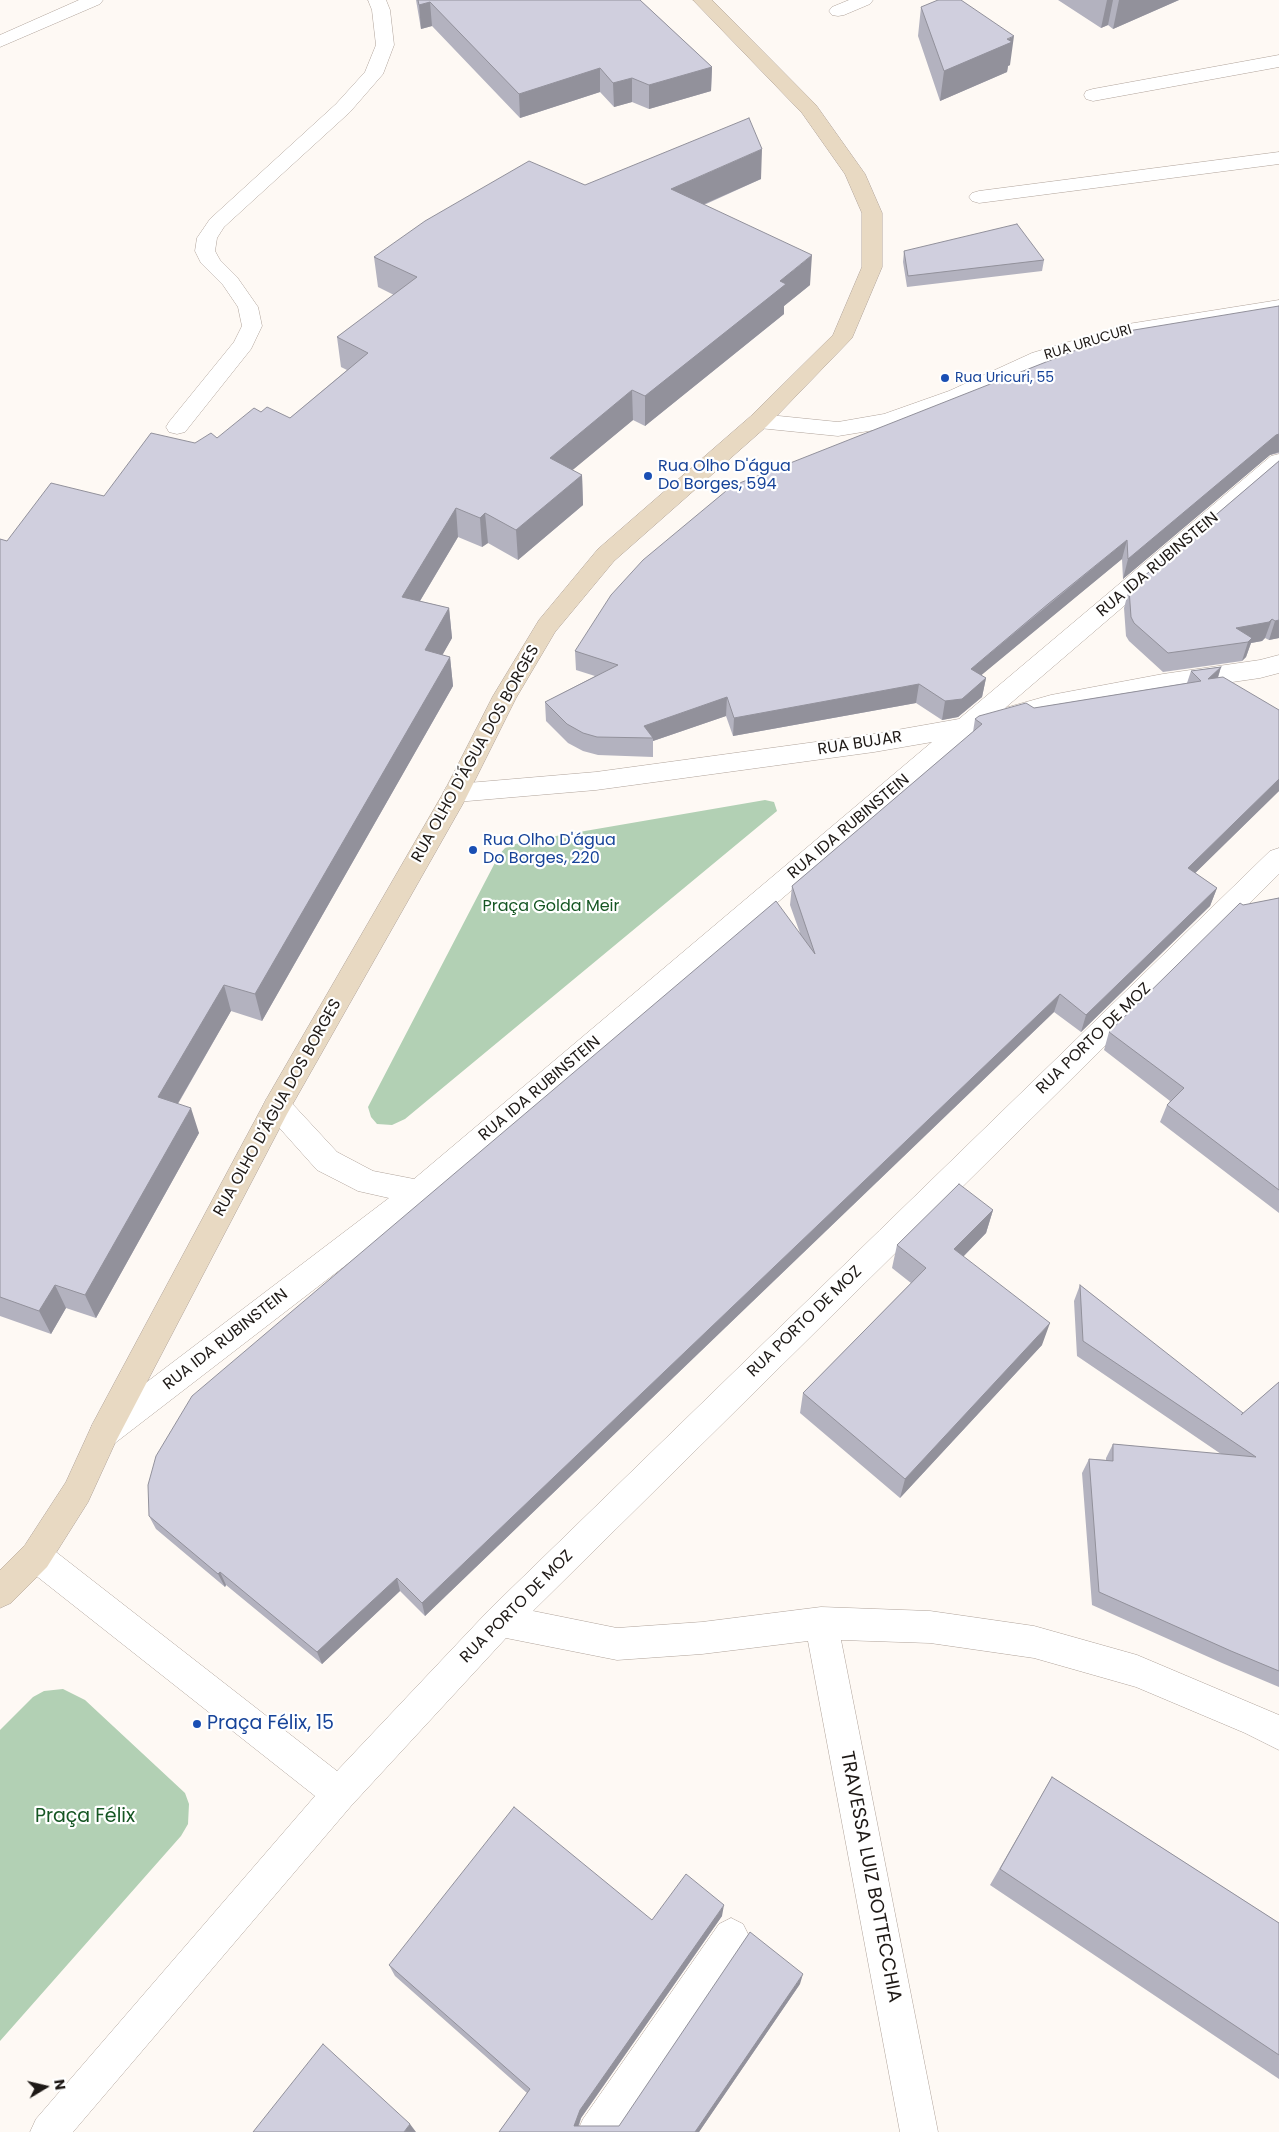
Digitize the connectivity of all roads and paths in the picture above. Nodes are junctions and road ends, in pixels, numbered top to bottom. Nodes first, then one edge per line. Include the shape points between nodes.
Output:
1 (94, 0) edge
2 (377, 0) edge
3 (702, 0) edge
4 (864, 0) edge
5 (838, 12) dead end
6 (0, 42) edge
7 (1279, 61) edge
8 (1093, 95) dead end
9 (1279, 158) edge
10 (979, 197) dead end
11 (1279, 306) edge
12 (759, 421) junction
13 (177, 427) dead end
14 (1279, 461) edge
15 (1273, 668) edge
16 (967, 727) junction
17 (456, 793) junction
18 (1279, 858) edge
19 (276, 1106) junction
20 (419, 1192) junction
21 (104, 1433) junction
22 (36, 1556) junction
23 (0, 1592) edge
24 (500, 1622) junction
25 (821, 1623) junction
26 (1279, 1733) edge
27 (339, 1794) junction
28 (731, 1936) dead end
29 (49, 2132) edge
30 (596, 2132) edge
31 (919, 2132) edge

1 - 6 street
2 - 13 street via 385,45 374,74 343,108 217,224 207,238 205,251 211,263 230,281 248,308 252,326 244,344
3 - 12 main road, RUA OLHO D'ÁGUA DOS BORGES via 809,109 855,174 872,213 872,267 842,338
4 - 5 street
7 - 8 street
9 - 10 street
11 - 12 street, RUA URUCURI via 1135,329 1039,358 957,396 887,421 838,429
12 - 17 main road, RUA OLHO D'ÁGUA DOS BORGES via 606,555 547,626 505,696
14 - 16 street, RUA IDA RUBINSTEIN
15 - 16 street, RUA BUJAR via 1163,683 1051,704
16 - 17 street, RUA BUJAR via 596,781
16 - 20 street, RUA IDA RUBINSTEIN
17 - 19 main road, RUA OLHO D'ÁGUA DOS BORGES
18 - 24 street, RUA PORTO DE MOZ
19 - 20 street via 327,1161 368,1182
19 - 21 main road, RUA OLHO D'ÁGUA DOS BORGES
20 - 21 street, RUA IDA RUBINSTEIN
21 - 22 main road, RUA OLHO D'ÁGUA DOS BORGES via 77,1492
22 - 23 main road, RUA OLHO D'ÁGUA DOS BORGES
22 - 27 street
24 - 25 street via 617,1644 702,1638
24 - 27 street, RUA PORTO DE MOZ
25 - 26 street via 930,1627 1034,1642 1136,1672
25 - 31 street, TRAVESSA LUIZ BOTTECCHIA
27 - 29 street
28 - 30 street

